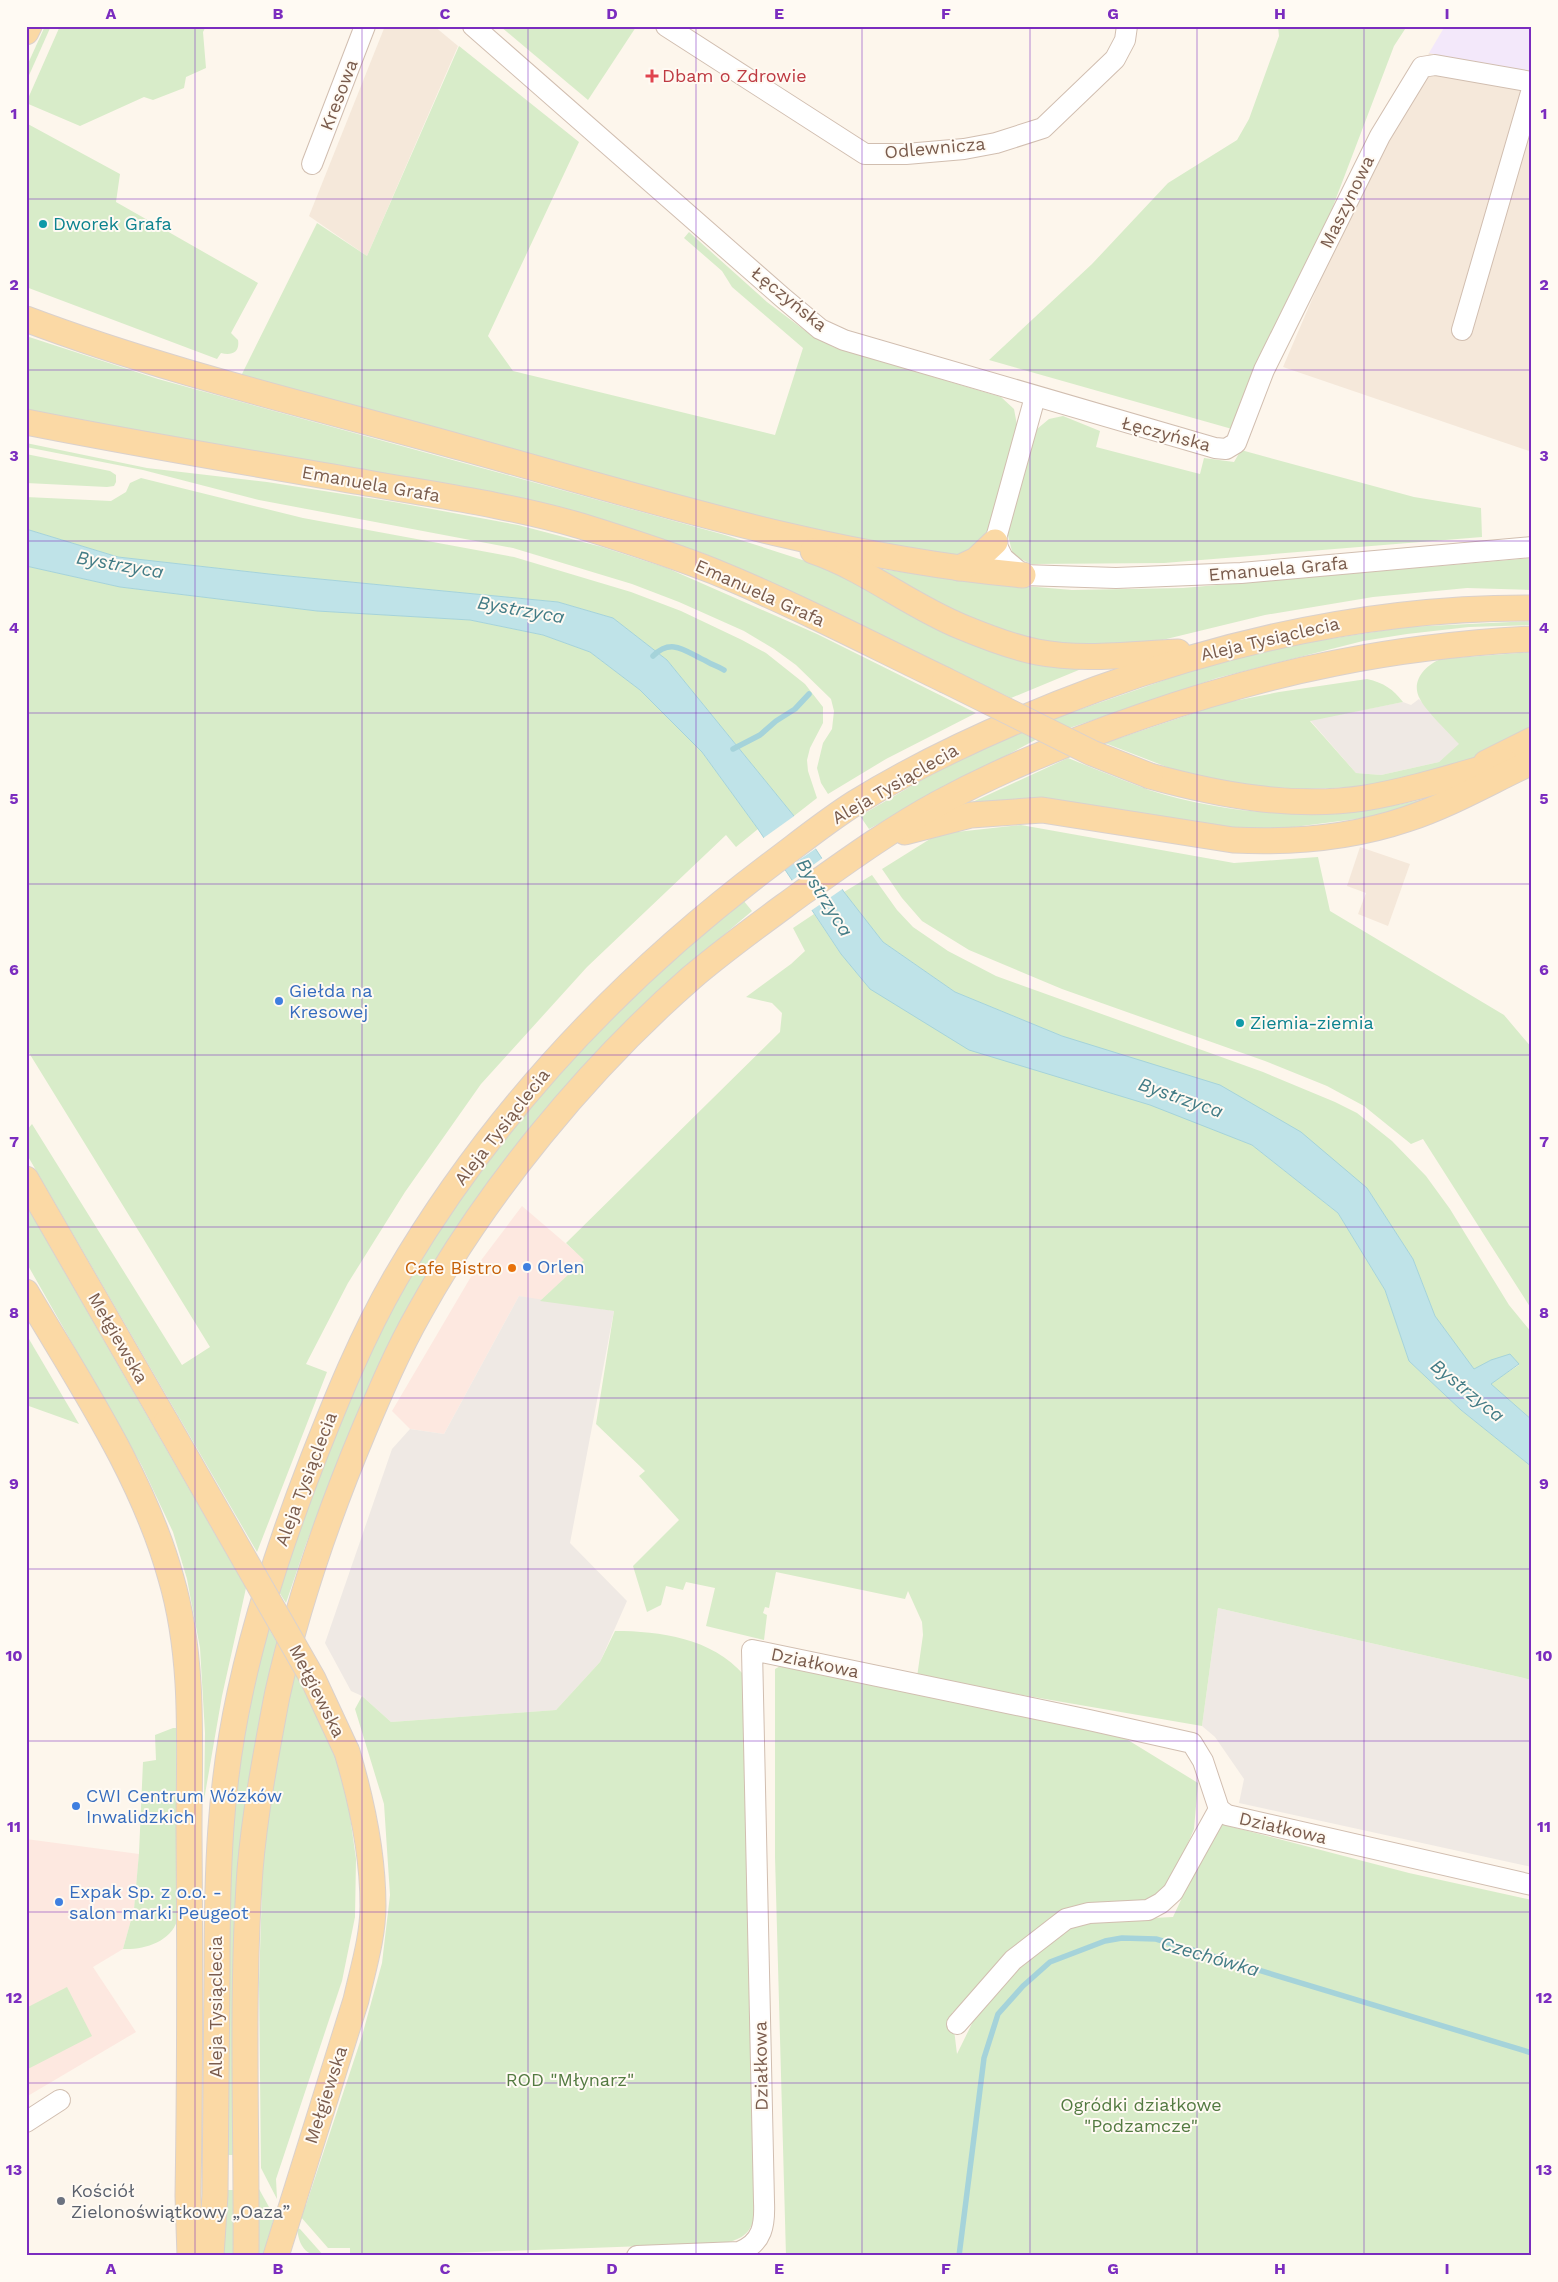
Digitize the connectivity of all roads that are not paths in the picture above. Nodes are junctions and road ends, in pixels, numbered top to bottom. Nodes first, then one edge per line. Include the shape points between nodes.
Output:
1 (29, 26) edge
2 (365, 26) edge
3 (472, 26) edge
4 (666, 26) edge
5 (1127, 26) edge
6 (26, 32) edge
7 (1532, 82) edge
8 (1532, 89) edge
9 (312, 164) dead end
10 (26, 320) edge
11 (1462, 330) dead end
12 (1035, 397) junction
13 (26, 422) edge
14 (1236, 443) joint
15 (735, 524) junction
16 (995, 542) junction
17 (1532, 547) edge
18 (959, 568) junction
19 (1023, 575) junction
20 (1532, 608) edge
21 (1532, 639) edge
22 (1210, 651) junction
23 (1532, 740) edge
24 (1532, 754) edge
25 (1532, 762) edge
26 (1468, 772) junction
27 (876, 840) junction
28 (26, 1179) edge
29 (26, 1292) edge
30 (1219, 1809) junction
31 (1532, 1886) edge
32 (957, 2024) dead end
33 (60, 2100) dead end
34 (26, 2122) edge
35 (190, 2256) edge
36 (211, 2256) edge
37 (246, 2256) edge
38 (276, 2256) edge
39 (637, 2256) edge

1 - 6 main road
2 - 9 street, Kresowa
3 - 12 street, Łęczyńska via 820,329 844,340
4 - 5 street, Odlewnicza via 865,154 906,154 964,149 1043,128 1116,59 1125,40
7 - 14 street, Maszynowa via 1435,65 1422,67 1380,136 1264,370
8 - 11 street
10 - 15 main road via 227,386
12 - 14 street, Łęczyńska via 1205,447 1226,449
12 - 16 street
13 - 26 main road, Emanuela Grafa, bridge via 514,510 659,551 795,607 1092,753 1150,776 1220,793 1264,800 1362,798 1439,782
15 - 18 main road via 922,564
15 - 22 main road via 818,553 960,627 1008,644 1038,652 1101,656
16 - 18 main road via 976,560
16 - 19 street via 1003,558
17 - 19 street, Emanuela Grafa via 1178,577
18 - 19 main road
20 - 22 main road, Aleja Tysiąclecia via 1374,618
21 - 27 main road, Aleja Tysiąclecia via 1451,644 1355,658 1235,686 1102,730 1033,757 934,806
22 - 36 main road, Aleja Tysiąclecia via 1114,682 986,733 851,805 744,885 600,1011 529,1090 422,1236 394,1281 348,1374 316,1451 287,1525 260,1610 239,1696 225,1775 217,1880 215,2164
23 - 26 main road
24 - 26 main road
25 - 27 main road via 1408,819 1310,840 1233,840 1042,810 971,814
27 - 37 main road, Aleja Tysiąclecia via 695,974 588,1080 466,1237 418,1315 380,1392 328,1520 302,1598 278,1691 255,1820 247,1931
28 - 38 main road, Mełgiewska, bridge via 313,1679 347,1752 368,1836 373,1908 368,1947 356,2000
29 - 35 main road via 140,1494 172,1579 186,1651 189,1690
30 - 31 street, Działkowa via 1236,1818
30 - 32 street via 1174,1892 1161,1903 1148,1910 1089,1912 1066,1919 1013,1960
30 - 39 street, Działkowa via 1203,1761 1192,1744 752,1650 763,2230 748,2249 739,2252
33 - 34 street

